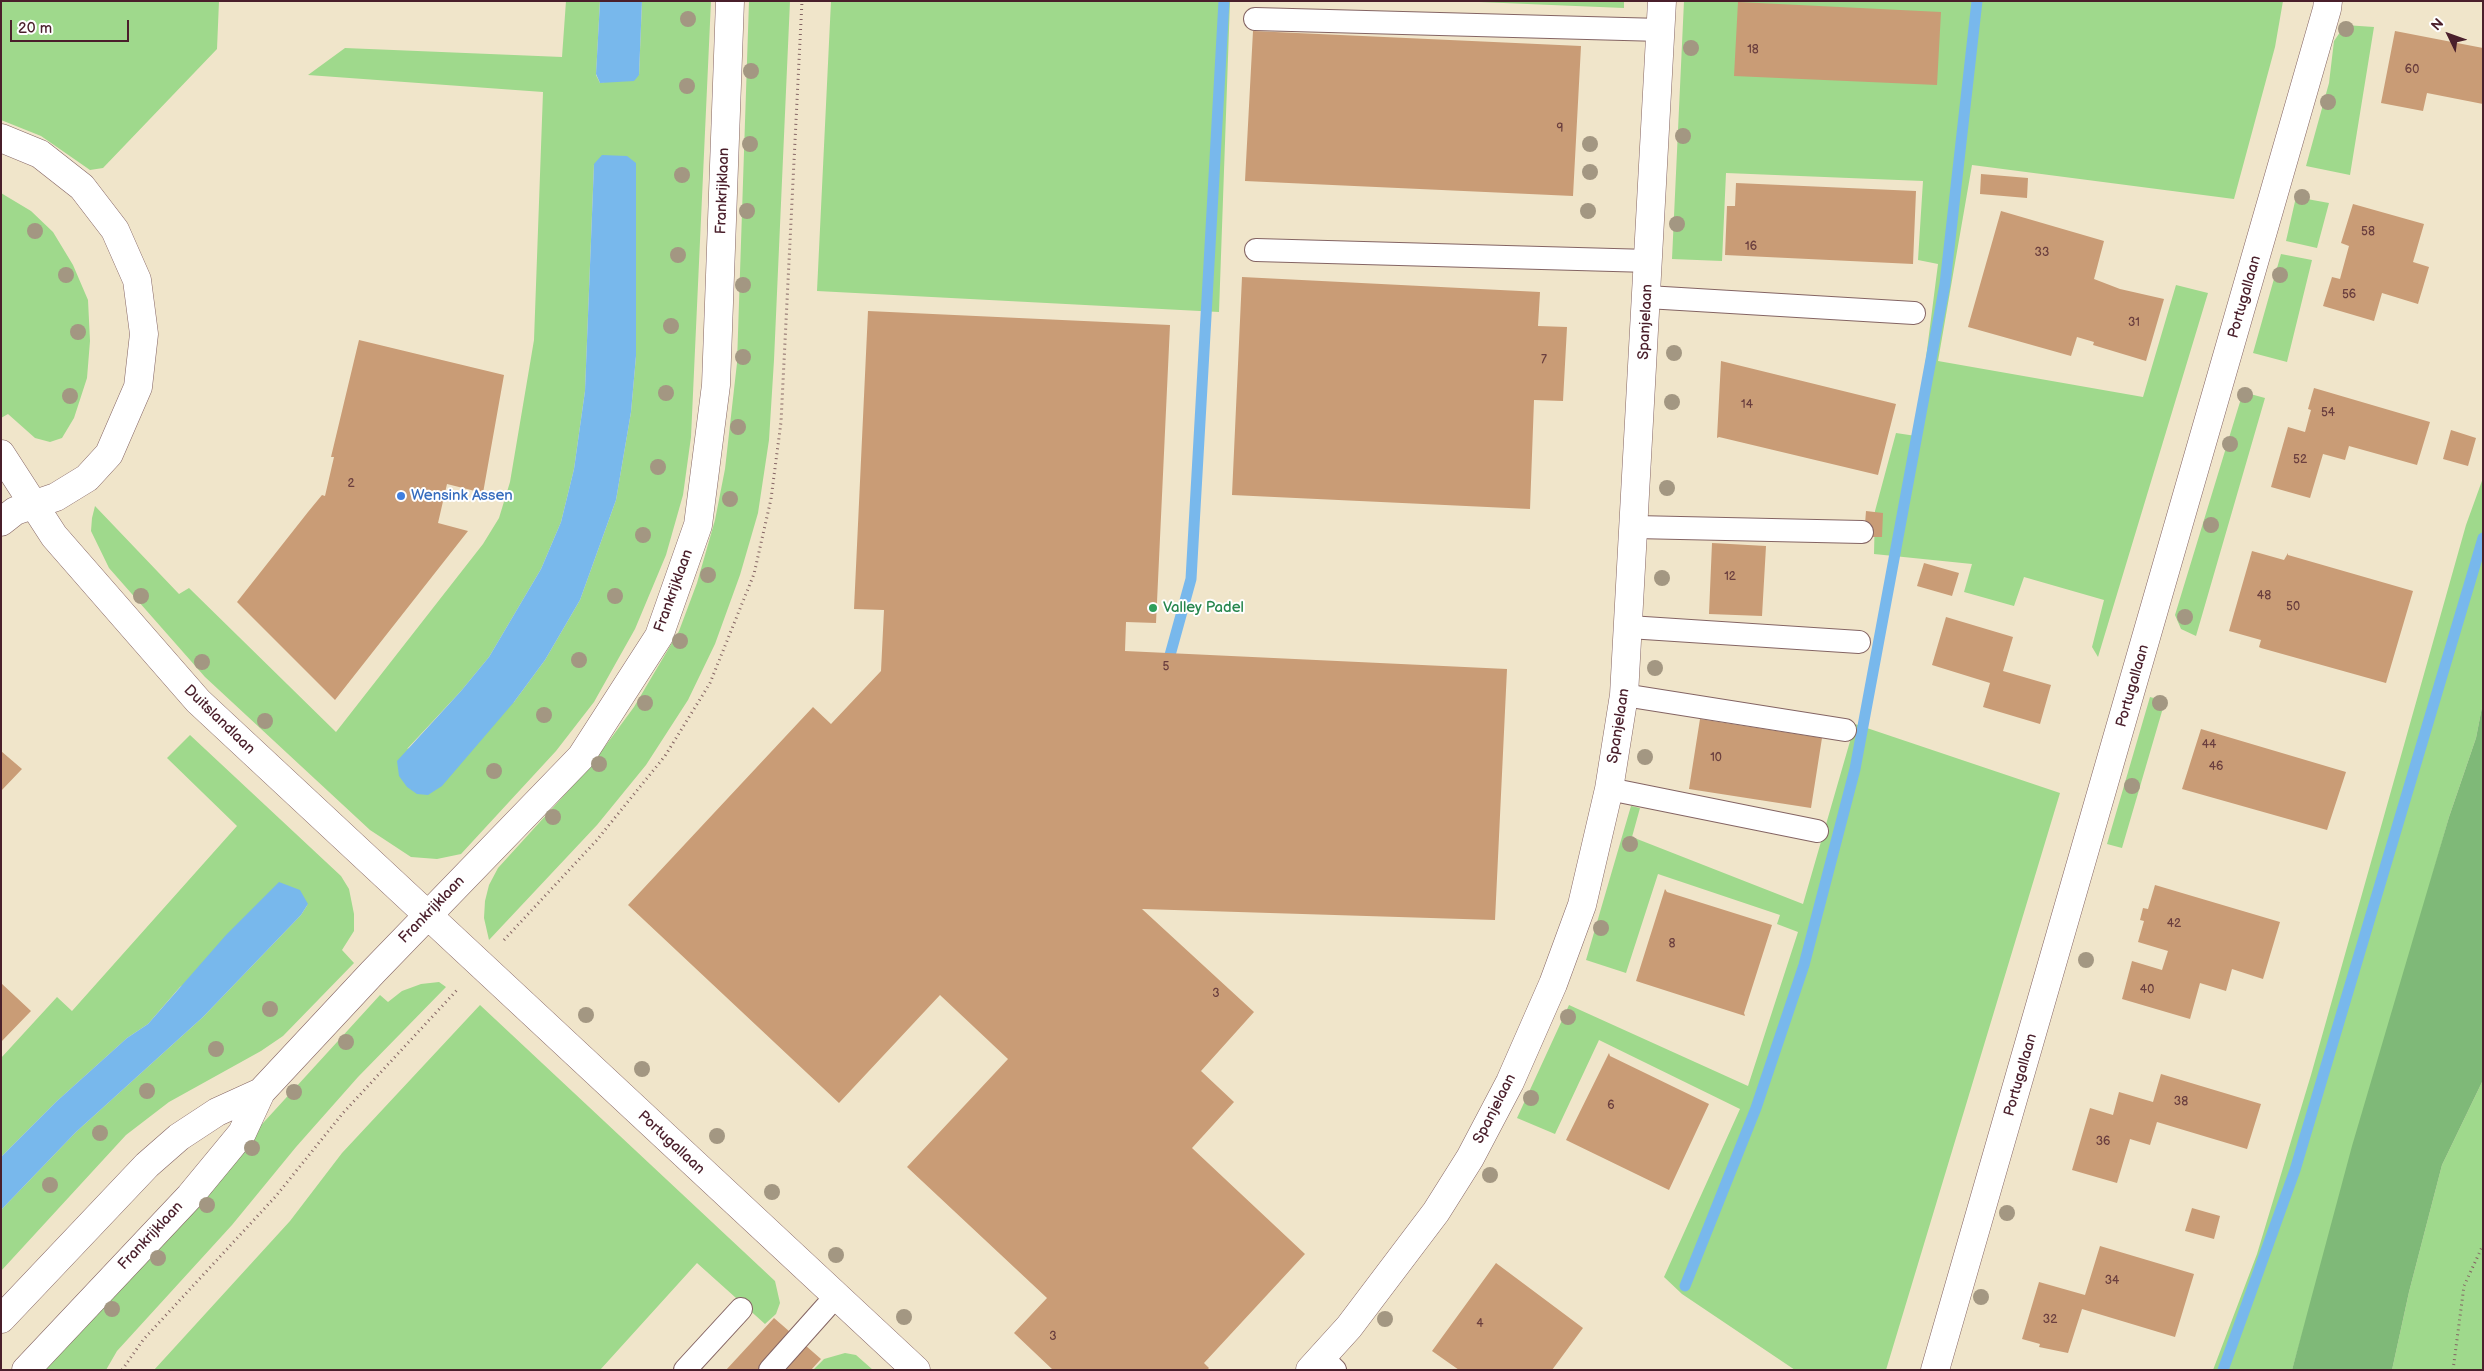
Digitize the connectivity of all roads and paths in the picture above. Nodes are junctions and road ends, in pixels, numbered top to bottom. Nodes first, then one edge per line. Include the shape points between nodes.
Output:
1 (730, 1) edge
2 (1662, 1) edge
3 (2328, 1) edge
4 (1255, 19) dead end
5 (1661, 30) junction
6 (1, 138) edge
7 (1256, 250) dead end
8 (1649, 261) junction
9 (1647, 297) junction
10 (1914, 313) dead end
11 (1, 454) edge
12 (34, 504) junction
13 (1, 522) edge
14 (1635, 527) junction
15 (1862, 532) dead end
16 (1629, 627) junction
17 (1859, 642) dead end
18 (1624, 694) junction
19 (1845, 730) dead end
20 (1609, 789) junction
21 (1818, 831) dead end
22 (427, 915) junction
23 (262, 1092) junction
24 (2483, 1245) edge
25 (836, 1296) junction
26 (741, 1309) dead end
27 (1, 1319) edge
28 (1322, 1365) edge
29 (26, 1370) edge
30 (685, 1370) edge
31 (770, 1370) edge
32 (916, 1370) edge
33 (1935, 1370) edge
34 (2453, 1370) edge

1 - 22 street, Frankrijklaan via 716,385 698,525 659,636 581,757
2 - 5 street, Spanjelaan
3 - 33 street, Portugallaan
4 - 5 lane
5 - 8 street, Spanjelaan
6 - 12 street via 40,154 82,187 115,230 136,280 144,334 138,387 109,454 87,478 56,497
7 - 8 lane
8 - 9 street, Spanjelaan
9 - 10 lane
9 - 14 street, Spanjelaan
11 - 12 street, Duitslandlaan
12 - 13 street via 15,511
12 - 22 street, Duitslandlaan via 54,536 198,702
14 - 15 lane
14 - 16 street, Spanjelaan
16 - 17 lane
16 - 18 street, Spanjelaan
18 - 19 lane
18 - 20 street, Spanjelaan
20 - 21 lane
20 - 28 street, Spanjelaan via 1582,905 1553,984 1510,1082 1470,1158 1436,1212
22 - 23 street, Frankrijklaan
22 - 25 street, Portugallaan
23 - 27 street, Frankrijklaan via 217,1112 179,1137 147,1165
23 - 29 street, Frankrijklaan via 242,1134 196,1189
24 - 34 path via 2464,1286
25 - 31 lane
25 - 32 street, Portugallaan
26 - 30 lane

